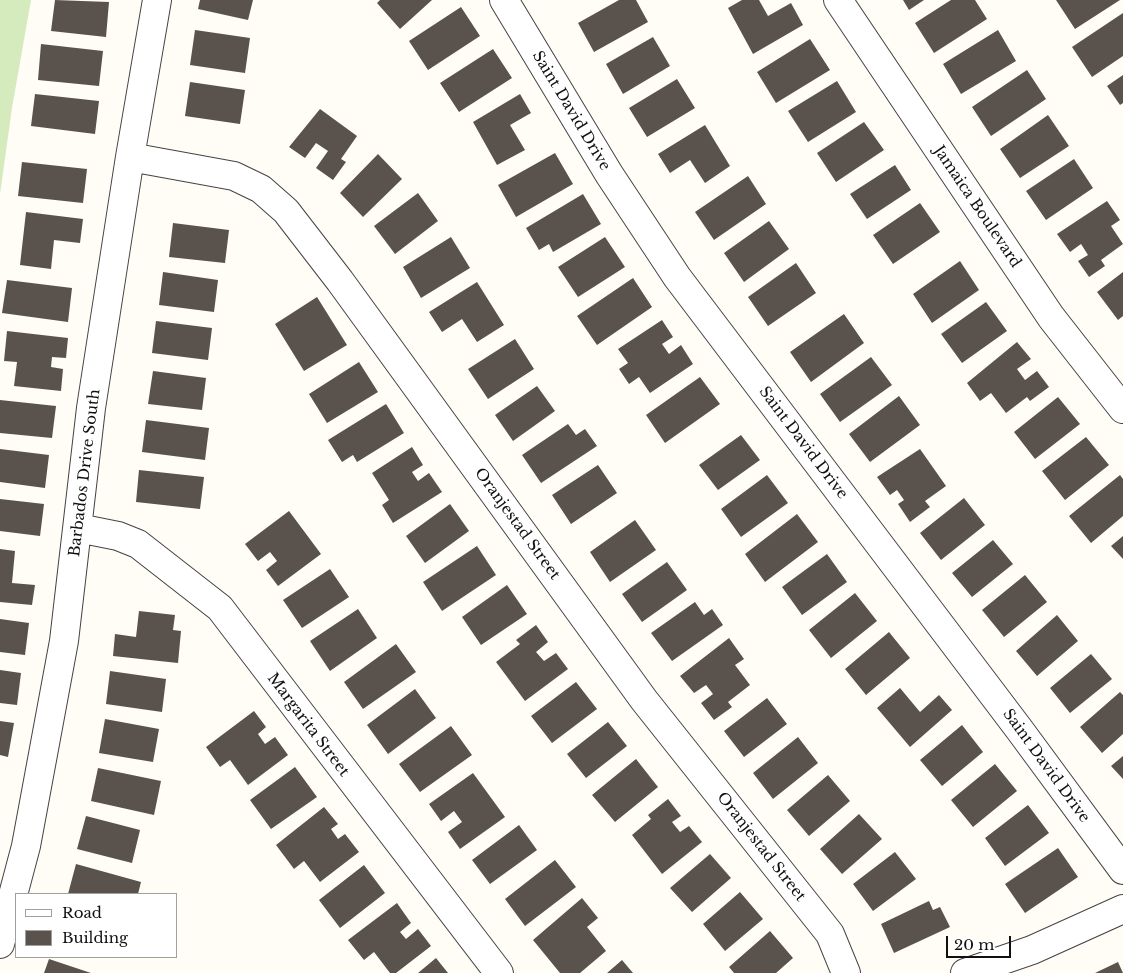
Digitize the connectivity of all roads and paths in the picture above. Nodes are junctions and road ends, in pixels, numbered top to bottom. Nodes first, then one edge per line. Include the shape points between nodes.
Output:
1 (157, 0) edge
2 (504, 0) edge
3 (838, 0) edge
4 (130, 157) junction
5 (1123, 410) edge
6 (78, 528) junction
7 (1123, 870) edge
8 (1123, 909) edge
9 (0, 944) edge
10 (499, 973) edge
11 (846, 973) edge
12 (965, 973) edge

1 - 4 street, Barbados Drive South
2 - 7 street, Saint David Drive via 677,277
3 - 5 street, Jamaica Boulevard via 1051,317
4 - 6 street, Barbados Drive South via 91,408
4 - 11 street, Oranjestad Street via 234,176 261,189 286,211 644,700 830,934
6 - 9 street, Barbados Drive South via 64,640 26,846
6 - 10 street, Margarita Street via 118,536 138,544 220,608
8 - 12 street via 1032,950

